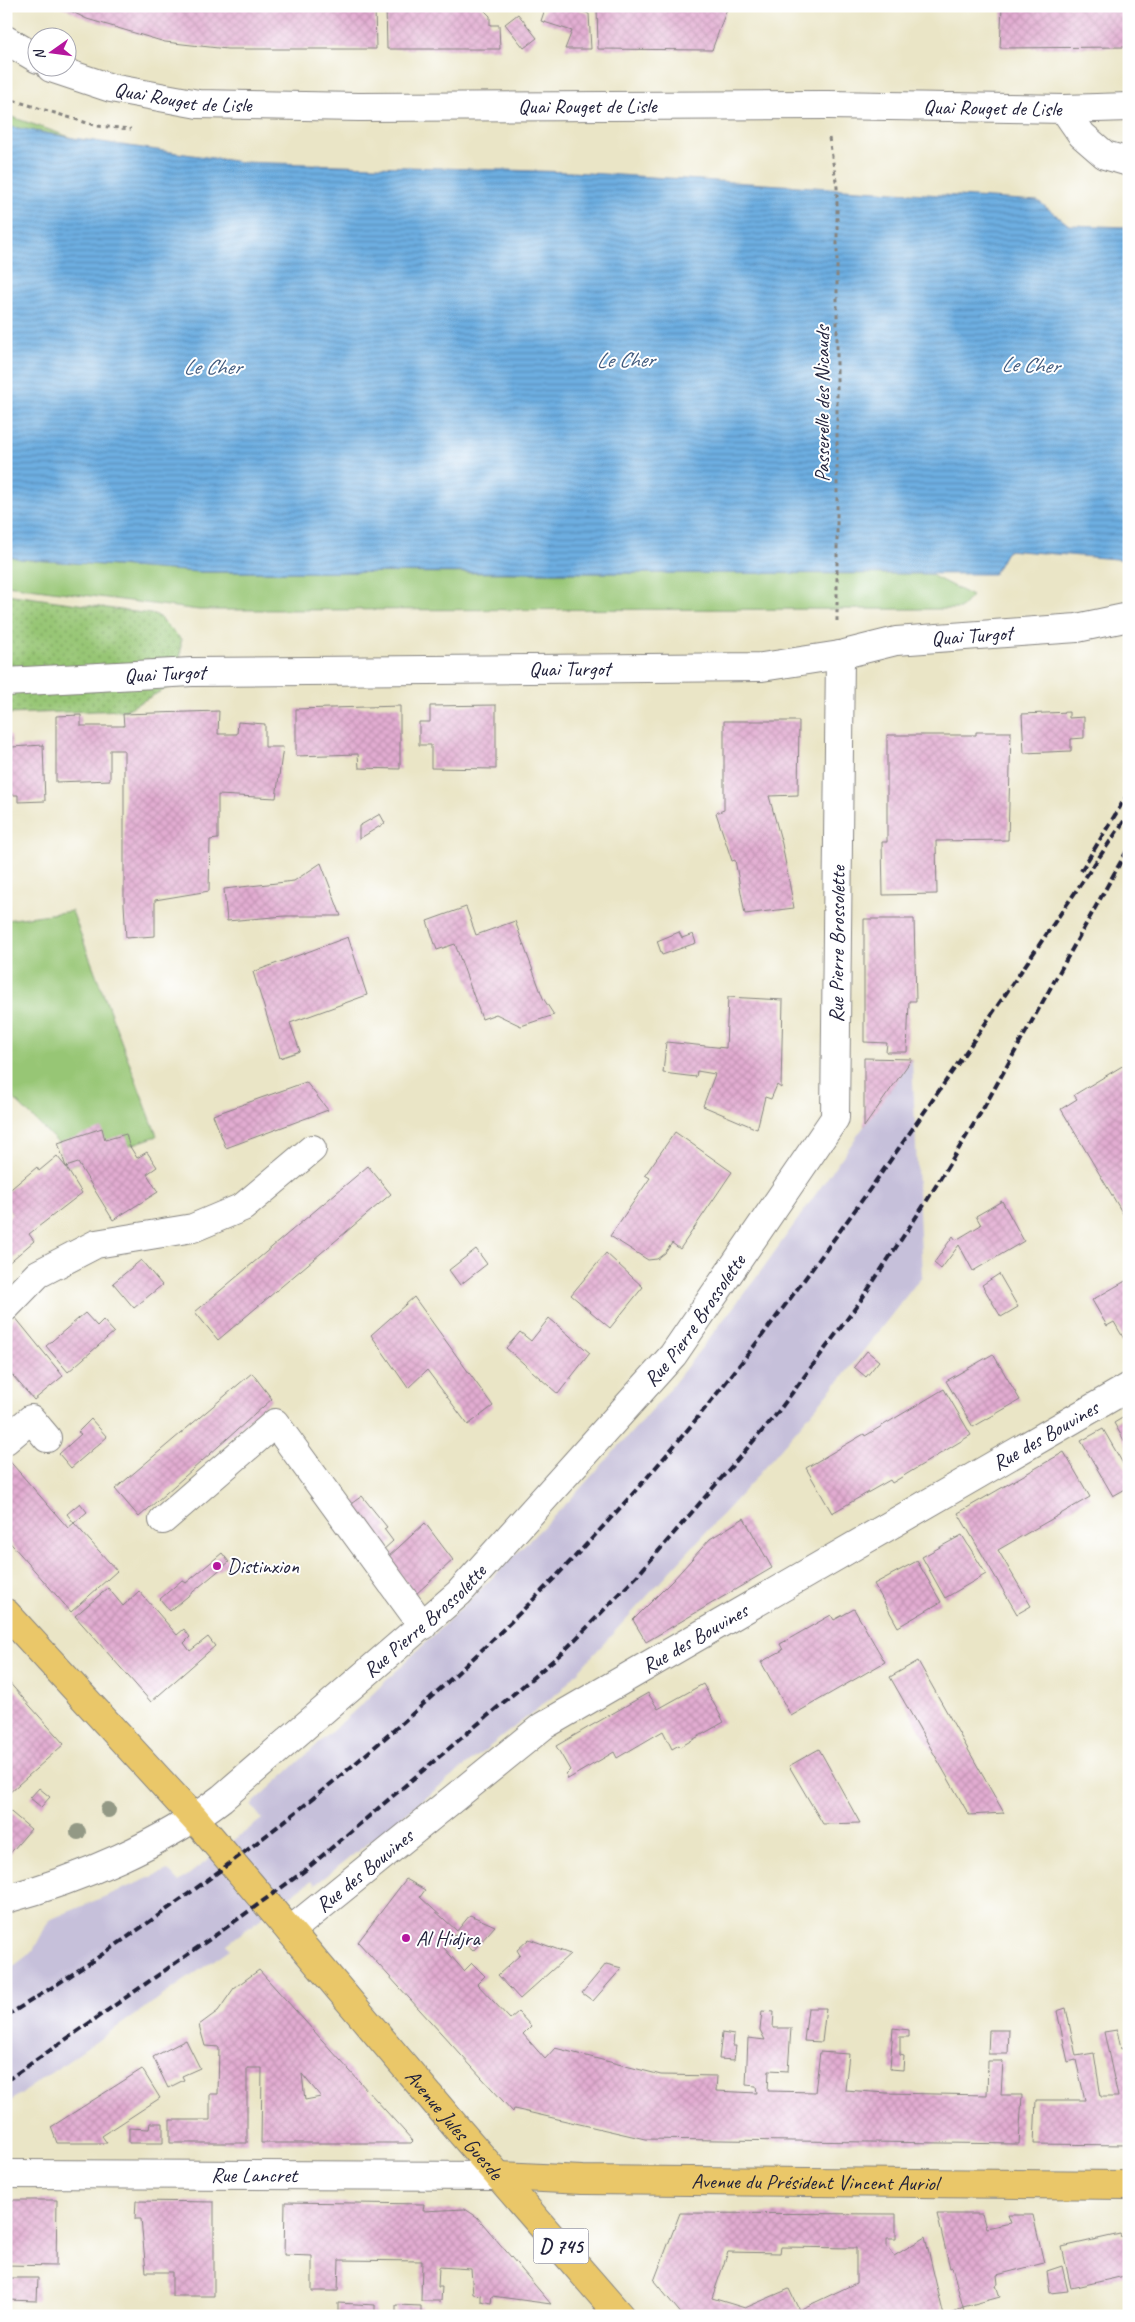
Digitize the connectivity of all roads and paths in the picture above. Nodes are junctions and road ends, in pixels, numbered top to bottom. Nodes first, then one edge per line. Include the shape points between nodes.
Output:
1 (6, 40) edge
2 (28, 53) edge
3 (78, 77) edge
4 (828, 105) junction
5 (1129, 107) edge
6 (1064, 109) junction
7 (1129, 162) edge
8 (1129, 617) edge
9 (837, 621) dead end
10 (840, 655) junction
11 (6, 682) edge
12 (312, 1149) dead end
13 (6, 1307) edge
14 (1129, 1386) edge
15 (47, 1438) dead end
16 (6, 1440) edge
17 (163, 1520) dead end
18 (6, 1613) edge
19 (422, 1626) junction
20 (195, 1819) junction
21 (6, 1898) edge
22 (290, 1931) junction
23 (6, 2174) edge
24 (500, 2176) junction
25 (1129, 2185) edge
26 (620, 2316) edge

1 - 2 street
3 - 4 street, Quai Rouget de Lisle via 111,88 198,104 360,107
4 - 6 street, Quai Rouget de Lisle
4 - 9 path, Passerelle des Nicauds via 829,138 837,187
5 - 6 street, Quai Rouget de Lisle
6 - 7 street via 1082,135 1105,155
8 - 10 street, Quai Turgot via 1077,628 896,641
10 - 11 street, Quai Turgot via 762,667 192,672
10 - 19 street, Rue Pierre Brossolette via 835,1118 673,1355 459,1593
12 - 13 street via 244,1206 193,1228 96,1244 38,1274
14 - 22 street, Rue des Bouvines via 543,1726
15 - 16 street via 30,1419
17 - 19 street via 275,1423
18 - 20 main road, Avenue Jules Guesde
19 - 20 street, Rue Pierre Brossolette
20 - 21 street, Rue Pierre Brossolette via 108,1862 34,1891
20 - 22 main road, Avenue Jules Guesde
22 - 24 main road, Avenue Jules Guesde
23 - 24 street, Rue Lancret
24 - 25 main road, Avenue du Président Vincent Auriol via 582,2180
24 - 26 main road, Avenue Jules Guesde / D 745

